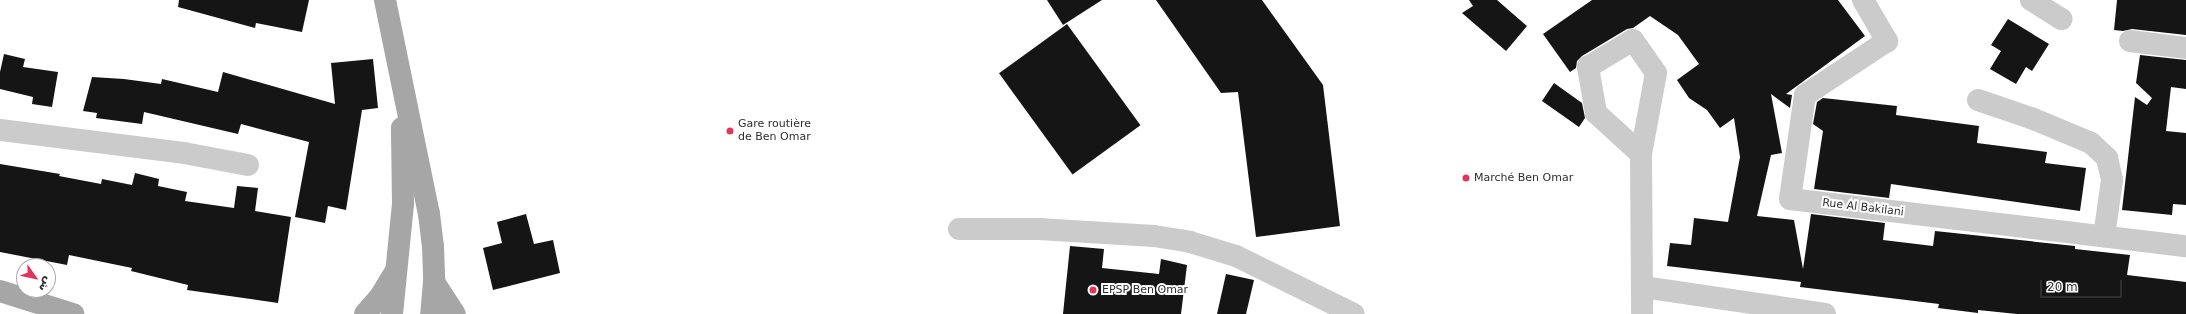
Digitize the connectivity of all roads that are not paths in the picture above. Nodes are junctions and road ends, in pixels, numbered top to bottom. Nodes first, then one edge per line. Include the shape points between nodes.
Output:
1 (385, 0) edge
2 (1863, 0) edge
3 (2031, 0) edge
4 (2061, 19) dead end
5 (2130, 40) dead end
6 (2186, 48) edge
7 (399, 71) junction
8 (1978, 100) dead end
9 (0, 130) edge
10 (1641, 154) junction
11 (248, 165) dead end
12 (960, 229) dead end
13 (2104, 236) junction
14 (2186, 246) edge
15 (396, 272) junction
16 (434, 282) junction
17 (1643, 286) junction
18 (0, 291) edge
19 (73, 314) edge
20 (364, 314) edge
21 (392, 314) edge
22 (431, 314) edge
23 (455, 314) edge
24 (1354, 314) edge
25 (1642, 314) edge
26 (1824, 314) edge

1 - 7 main road
2 - 13 street, Rue Al Bakilani via 1887,42 1805,95 1790,199
3 - 4 street
5 - 6 street
7 - 15 main road via 403,139 402,204
7 - 16 main road via 430,214
8 - 13 street via 2091,143 2107,158 2112,180
9 - 11 street via 184,153
10 - 10 street via 1656,73 1633,40 1588,68 1596,113
10 - 17 street
12 - 24 street via 1047,230 1154,236 1190,242 1236,256
13 - 14 street, Rue Al Bakilani
15 - 20 main road via 380,297
15 - 21 main road
16 - 22 main road
16 - 23 main road
17 - 25 street
17 - 26 street
18 - 19 main road

